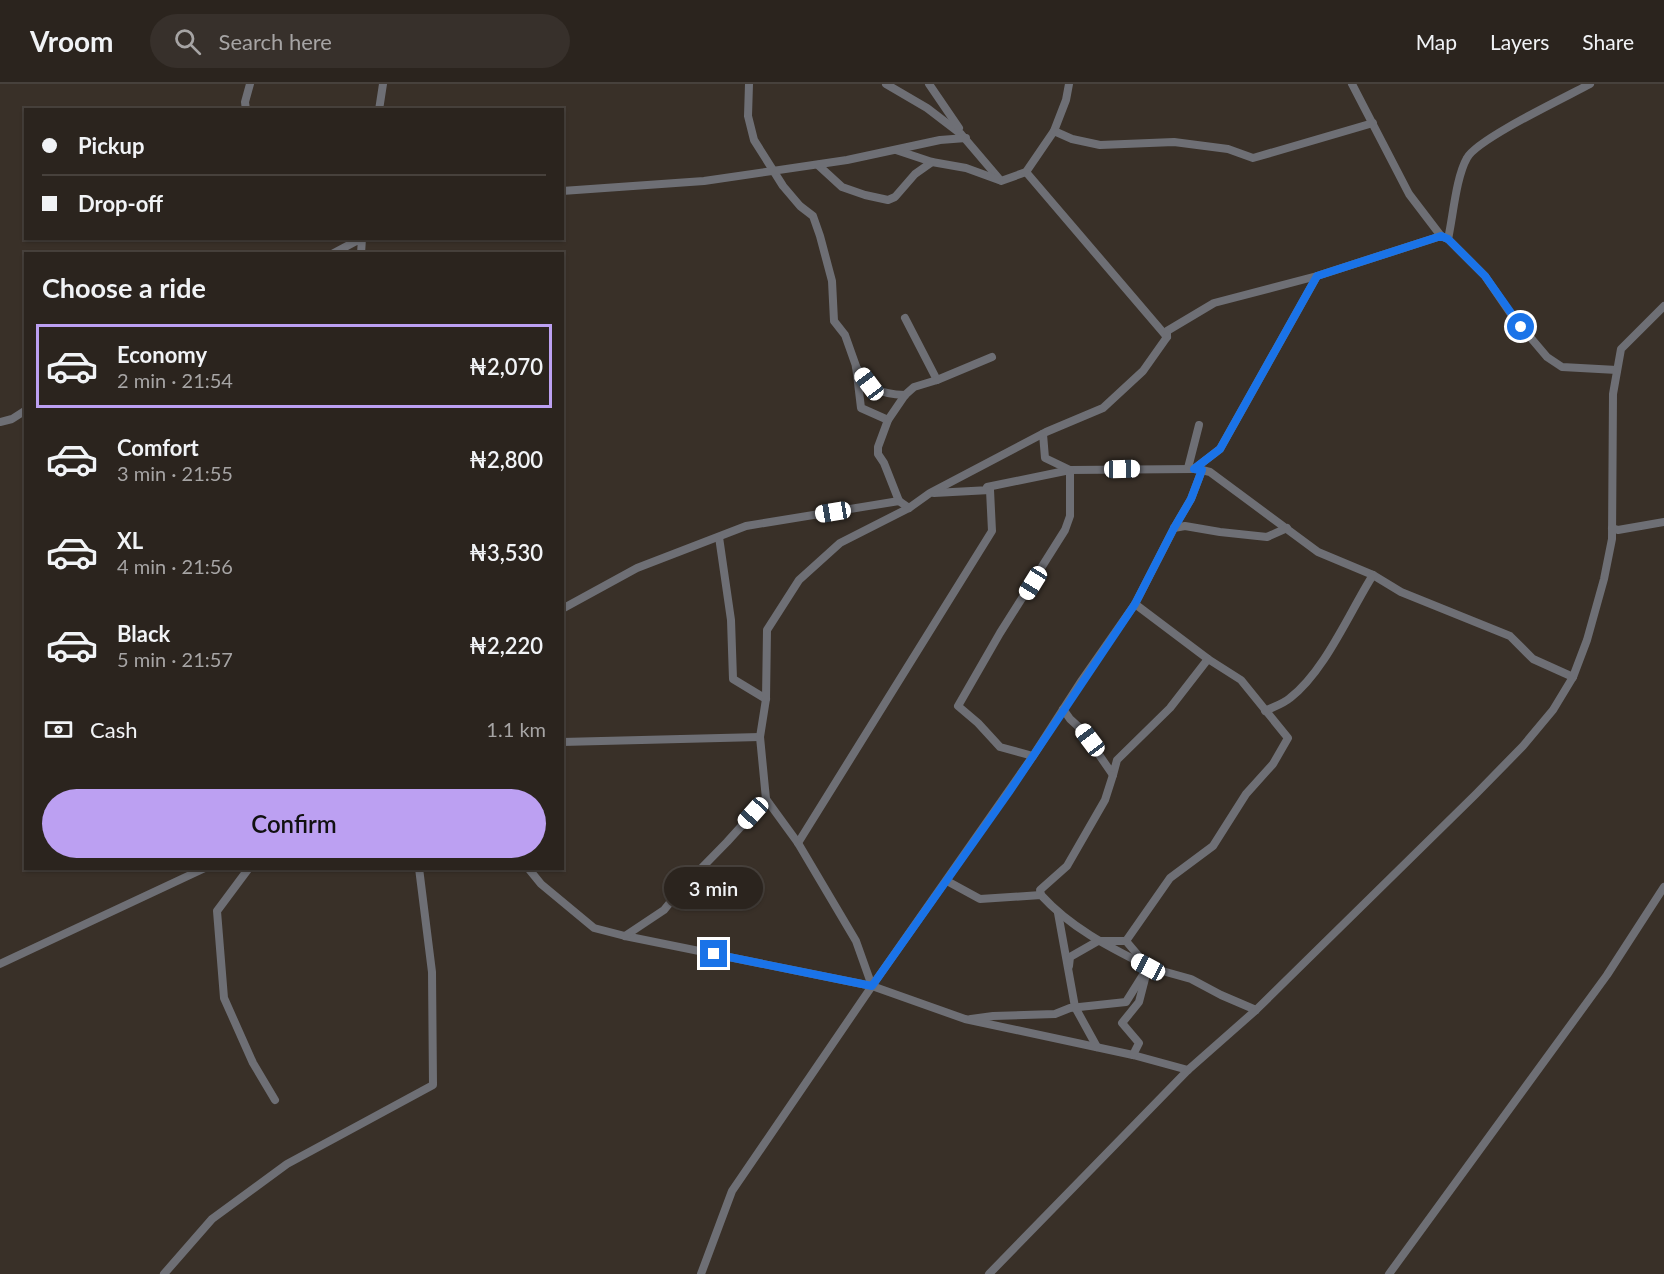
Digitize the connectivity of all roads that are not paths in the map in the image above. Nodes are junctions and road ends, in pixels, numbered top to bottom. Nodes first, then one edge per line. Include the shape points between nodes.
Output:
1 (250, 84) edge
2 (383, 84) edge
3 (749, 84) edge
4 (886, 84) edge
5 (929, 84) edge
6 (1069, 84) edge
7 (1352, 84) edge
8 (1590, 84) edge
9 (1580, 87) edge
10 (246, 108) edge
11 (379, 108) edge
12 (1373, 123) junction
13 (1054, 131) junction
14 (966, 138) junction
15 (896, 150) junction
16 (932, 162) junction
17 (818, 165) junction
18 (776, 171) junction
19 (1026, 172) junction
20 (1001, 181) junction
21 (564, 191) edge
22 (1444, 238) junction
23 (358, 240) edge
24 (336, 252) edge
25 (1317, 276) junction
26 (1664, 306) edge
27 (905, 318) dead end
28 (1167, 337) junction
29 (992, 357) dead end
30 (856, 366) junction
31 (1617, 370) junction
32 (937, 381) junction
33 (905, 395) junction
34 (24, 411) edge
35 (888, 420) junction
36 (0, 422) edge
37 (1199, 425) dead end
38 (1043, 434) junction
39 (1195, 469) junction
40 (1070, 470) junction
41 (990, 490) junction
42 (930, 493) junction
43 (899, 501) junction
44 (909, 508) junction
45 (1664, 522) edge
46 (1174, 528) junction
47 (1287, 528) junction
48 (1612, 528) junction
49 (719, 537) junction
50 (1373, 575) junction
51 (1135, 604) junction
52 (564, 608) edge
53 (1208, 659) junction
54 (1572, 677) junction
55 (766, 699) junction
56 (1063, 709) junction
57 (1265, 711) junction
58 (760, 737) junction
59 (564, 742) edge
60 (1033, 756) junction
61 (1113, 775) junction
62 (766, 799) junction
63 (798, 843) junction
64 (202, 870) edge
65 (248, 870) edge
66 (419, 870) edge
67 (530, 870) edge
68 (947, 881) junction
69 (1664, 887) edge
70 (1041, 895) junction
71 (1059, 913) junction
72 (625, 936) junction
73 (1098, 941) junction
74 (1126, 941) junction
75 (0, 964) edge
76 (1148, 967) junction
77 (1068, 972) junction
78 (872, 986) junction
79 (1075, 1007) junction
80 (1256, 1010) junction
81 (965, 1019) junction
82 (1097, 1047) junction
83 (1133, 1055) junction
84 (1188, 1070) junction
85 (275, 1100) dead end
86 (164, 1274) edge
87 (701, 1274) edge
88 (989, 1274) edge
89 (1389, 1274) edge

1 - 10 street
2 - 11 street
3 - 18 street via 748,116 754,140
4 - 14 street via 927,108
5 - 14 street
6 - 13 street
7 - 12 street
8 - 9 street
9 - 22 street via 1468,155
12 - 13 street via 1253,158 1228,149 1174,142 1100,145
12 - 22 street via 1409,195
13 - 19 street
14 - 15 street
14 - 20 street
15 - 16 street
15 - 17 street
16 - 17 street via 888,200 842,187
16 - 20 street via 966,168
17 - 18 street
18 - 21 street via 704,181
18 - 30 street via 783,186 813,216 832,281 834,321 845,335
19 - 20 street
19 - 28 street
22 - 25 street
22 - 31 street via 1485,276 1548,357 1562,367
23 - 24 street
25 - 28 street via 1214,303 1167,331
25 - 39 street via 1220,449
26 - 31 street via 1622,349
27 - 32 street
28 - 38 street via 1143,370 1103,408
29 - 32 street
30 - 33 street via 879,392
30 - 35 street via 861,408
31 - 48 street via 1613,394
32 - 33 street via 914,387
33 - 35 street
34 - 36 street
35 - 43 street via 878,454
37 - 39 street
38 - 40 street via 1045,458
38 - 42 street
39 - 40 street
39 - 46 street via 1191,499
39 - 47 street via 1210,472
40 - 41 street via 987,487
40 - 60 street via 1070,516 1065,530 958,705 1000,747
41 - 42 street
41 - 63 street via 992,531
42 - 44 street
43 - 44 street
43 - 49 street via 746,526
44 - 55 street via 840,543 799,580 767,630
45 - 48 street
46 - 47 street via 1185,526 1267,537
46 - 51 street
47 - 50 street via 1318,552
48 - 54 street via 1604,579
49 - 52 street via 637,568
49 - 55 street via 731,620 733,679
50 - 54 street via 1401,592 1510,636 1533,659
50 - 57 street via 1308,681 1289,699
51 - 53 street
51 - 56 street
53 - 57 street via 1241,680
53 - 61 street via 1170,708 1117,760
54 - 80 street via 1553,710 1523,746
55 - 58 street
56 - 60 street
56 - 61 street
57 - 74 street via 1288,738 1273,764 1246,794 1213,846 1170,878
58 - 59 street
58 - 62 street
60 - 68 street
61 - 70 street via 1089,830 1066,866 1040,890
62 - 63 street
62 - 72 street via 664,910
63 - 78 street via 856,941
64 - 75 street
65 - 85 street via 217,911 224,998
66 - 86 street via 432,972 433,1085 287,1164 213,1219
67 - 72 street via 594,928
68 - 70 street via 980,899
68 - 78 street
69 - 89 street via 1607,975
70 - 71 street
71 - 73 street
71 - 77 street
72 - 78 street
73 - 74 street
73 - 76 street
73 - 77 street via 1070,957
74 - 76 street
76 - 79 street via 1126,1002
76 - 80 street via 1191,979
76 - 83 street via 1139,1002 1122,1023 1139,1043
77 - 79 street
78 - 81 street
78 - 87 street via 732,1191
79 - 81 street via 1054,1014
79 - 82 street
80 - 84 street
81 - 82 street
82 - 83 street
83 - 84 street
84 - 88 street

